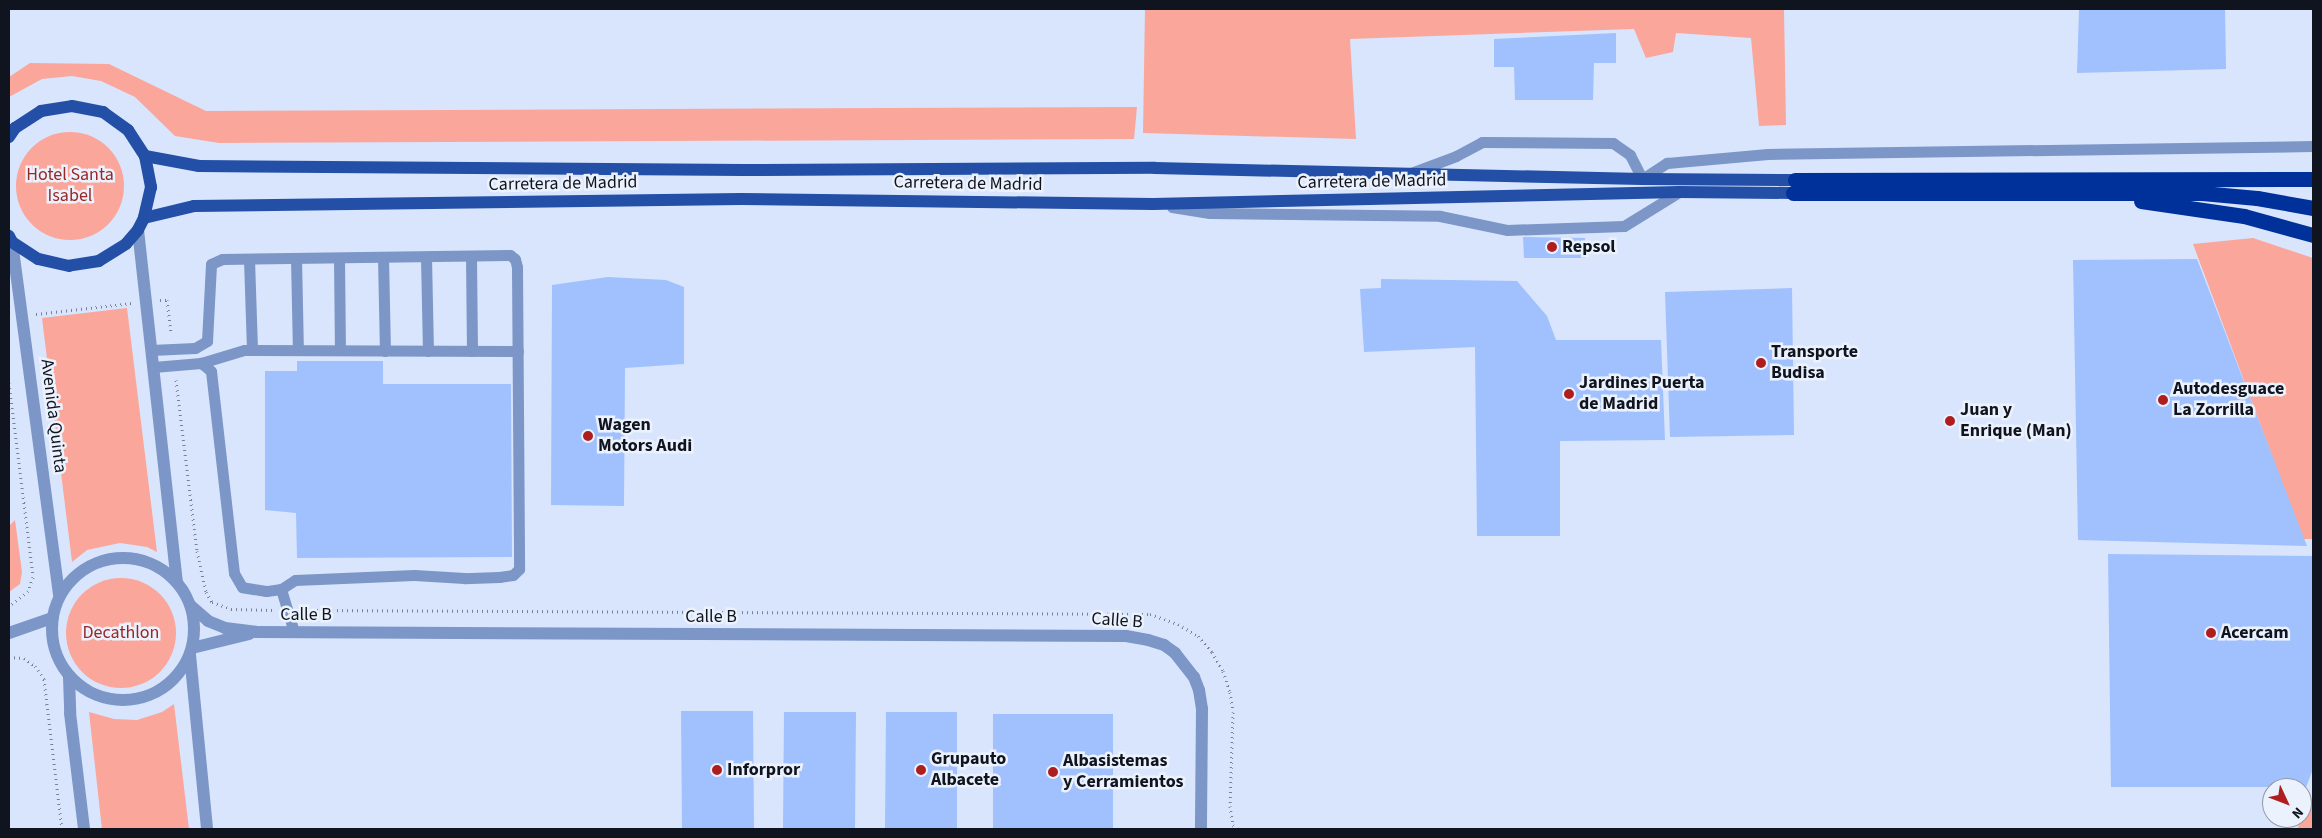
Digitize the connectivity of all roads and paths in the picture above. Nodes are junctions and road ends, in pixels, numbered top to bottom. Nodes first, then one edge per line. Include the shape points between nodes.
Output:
1 (9, 137) edge
2 (2313, 146) edge
3 (145, 156) junction
4 (1408, 174) junction
5 (1642, 179) junction
6 (2313, 179) edge
7 (1794, 186) junction
8 (1679, 192) junction
9 (2092, 194) junction
10 (1153, 204) junction
11 (2313, 208) edge
12 (144, 218) junction
13 (138, 230) junction
14 (2313, 235) edge
15 (11, 239) edge
16 (426, 256) junction
17 (471, 256) junction
18 (383, 257) junction
19 (296, 258) junction
20 (339, 258) junction
21 (249, 259) junction
22 (145, 302) junction
23 (22, 316) junction
24 (151, 350) junction
25 (173, 350) junction
26 (252, 350) junction
27 (298, 350) junction
28 (340, 350) junction
29 (385, 351) junction
30 (428, 351) junction
31 (472, 351) junction
32 (518, 351) junction
33 (201, 363) junction
34 (175, 366) junction
35 (153, 368) junction
36 (9, 384) edge
37 (178, 582) junction
38 (281, 588) junction
39 (59, 595) junction
40 (9, 606) edge
41 (191, 606) junction
42 (287, 610) junction
43 (52, 618) junction
44 (256, 632) junction
45 (294, 632) junction
46 (9, 633) edge
47 (191, 652) junction
48 (9, 657) edge
49 (70, 677) junction
50 (62, 829) edge
51 (84, 829) edge
52 (208, 829) edge
53 (1201, 829) edge
54 (1238, 829) edge

1 - 3 main road via 15,128 42,111 72,106 102,112 128,130
2 - 5 lane via 1768,154 1667,163
3 - 4 main road, Carretera de Madrid via 199,166 733,170 1155,168
3 - 12 main road via 150,187
4 - 5 main road, Carretera de Madrid
4 - 5 lane via 1456,156 1482,142 1613,143 1630,155
5 - 7 main road, Carretera de Madrid
6 - 7 highway
7 - 8 main road, Carretera de Madrid
7 - 9 highway
8 - 10 main road, Carretera de Madrid
8 - 10 lane via 1624,226 1507,230 1440,216 1210,213
9 - 11 highway via 2202,193
9 - 14 highway via 2244,216
10 - 12 main road, Carretera de Madrid via 741,199 194,206
12 - 13 main road
13 - 15 main road via 126,244 99,261 69,266 38,259
13 - 22 street
15 - 23 street, Avenida Quinta
16 - 17 lane
16 - 18 lane
16 - 30 lane
17 - 31 lane
17 - 32 lane via 510,256 515,259
18 - 20 lane
18 - 29 lane
19 - 20 lane
19 - 21 lane
19 - 27 lane
20 - 28 lane
21 - 25 lane via 222,259 211,264 206,341 196,348
21 - 26 lane
22 - 23 path
22 - 24 street
22 - 25 path via 167,300
23 - 39 street, Avenida Quinta
24 - 25 lane
24 - 35 street
26 - 27 lane
26 - 33 lane
27 - 28 lane
28 - 29 lane
29 - 30 lane
30 - 31 lane
31 - 32 lane
32 - 38 lane via 519,569 513,575 295,580
33 - 34 lane
33 - 38 lane via 211,371 234,573 242,588 266,591
34 - 35 lane
34 - 42 path via 197,551 206,592 212,602 231,609
35 - 37 street
36 - 40 path via 33,577 28,591
37 - 39 street via 156,564 129,557 102,560 77,573
37 - 41 street
38 - 42 lane
39 - 43 street
41 - 44 street, Calle B via 208,621 225,628
41 - 47 street via 194,622
42 - 45 lane
42 - 54 path via 1150,614 1178,624 1198,636 1224,671 1233,712 1230,806 1233,825
43 - 46 street
43 - 49 street via 56,653
44 - 45 street, Calle B
44 - 47 street, Calle B
45 - 53 street, Calle B via 1126,636 1148,640 1175,653 1194,677 1199,690 1202,708
47 - 49 street via 177,675 158,691 136,699 112,700 89,692
47 - 52 street
48 - 50 path via 24,658 44,679
49 - 51 street via 70,713

